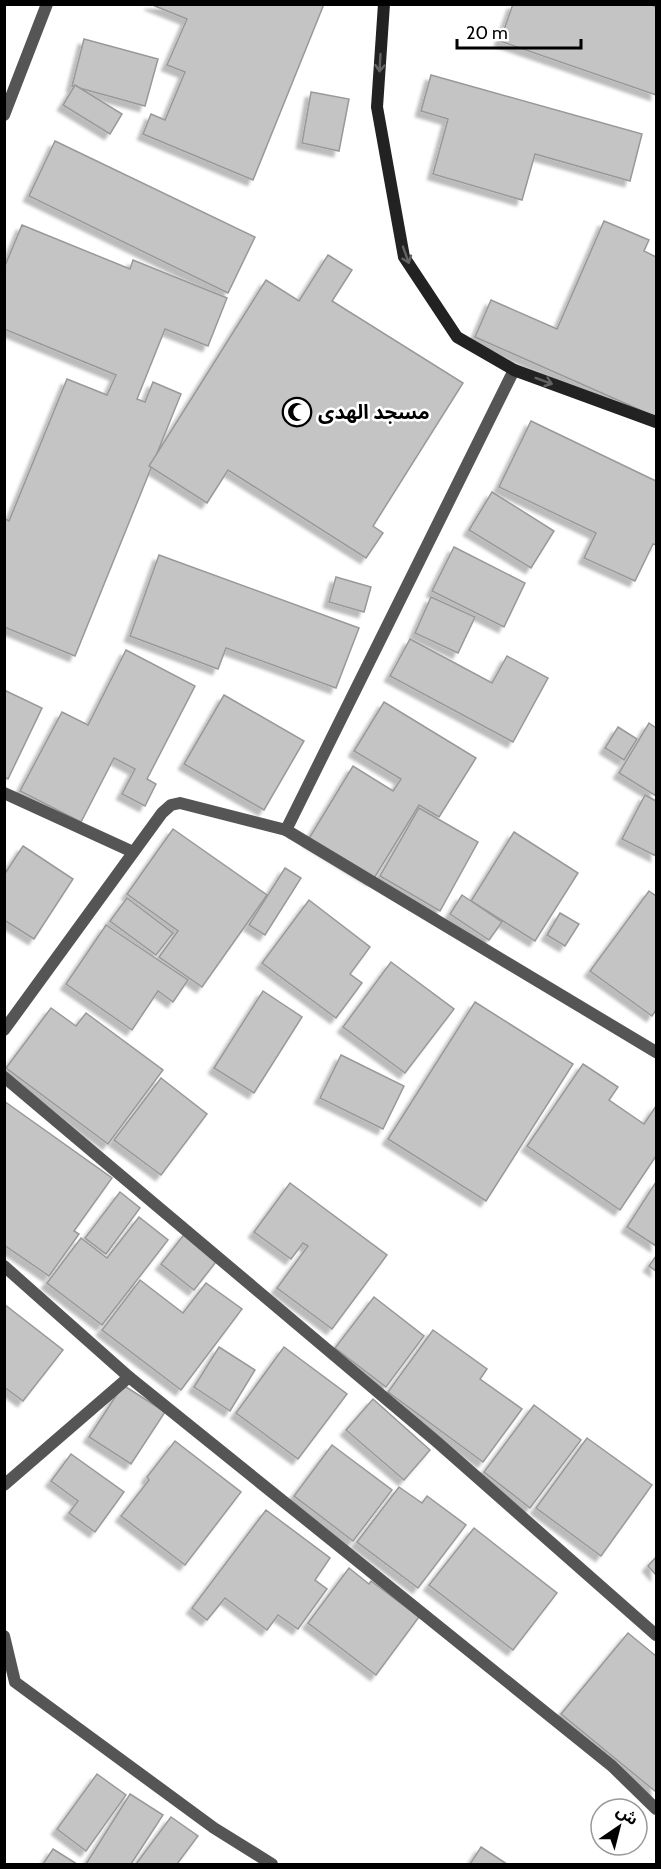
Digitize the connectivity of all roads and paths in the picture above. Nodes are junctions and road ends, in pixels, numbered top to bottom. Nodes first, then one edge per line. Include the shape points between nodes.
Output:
1 (47, 4) edge
2 (384, 4) edge
3 (4, 115) edge
4 (514, 370) junction
5 (657, 422) edge
6 (4, 793) edge
7 (286, 830) junction
8 (133, 852) junction
9 (4, 1030) edge
10 (657, 1052) edge
11 (4, 1077) edge
12 (4, 1266) edge
13 (129, 1377) junction
14 (4, 1485) edge
15 (657, 1635) edge
16 (4, 1636) edge
17 (657, 1809) edge
18 (272, 1864) edge

1 - 3 street
2 -> 4 street via 377,108 404,257 457,337
4 -> 5 street
4 - 7 street
6 - 8 street
7 - 8 street via 180,803 162,813
7 - 10 street
8 - 9 street
11 - 15 street via 437,1442
12 - 13 street
13 - 14 street
13 - 17 street via 612,1766
16 - 18 street via 15,1682 214,1828

